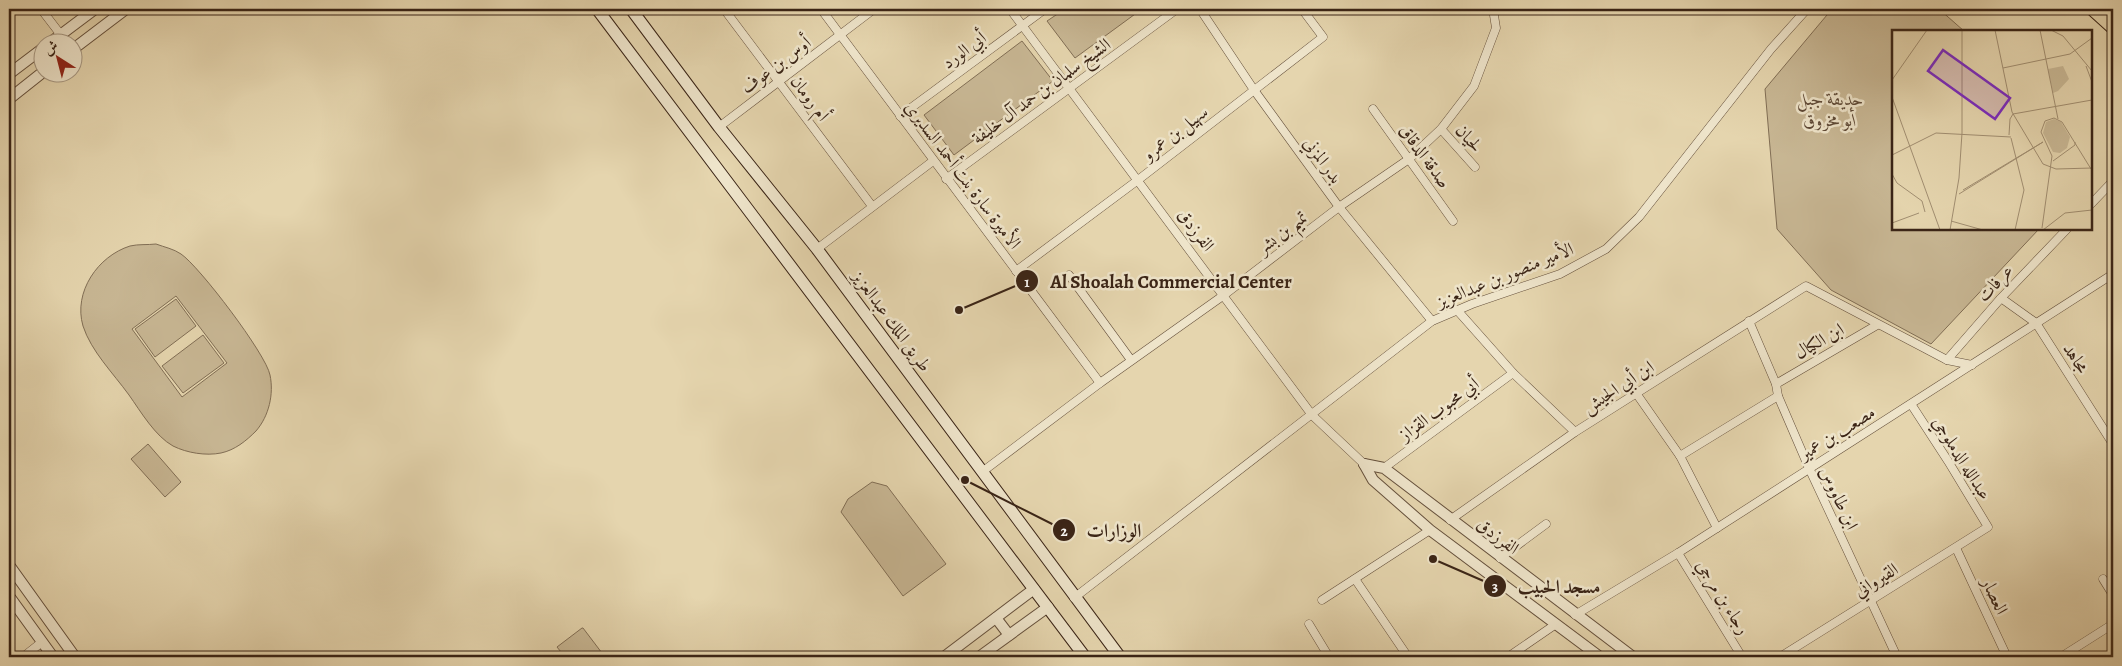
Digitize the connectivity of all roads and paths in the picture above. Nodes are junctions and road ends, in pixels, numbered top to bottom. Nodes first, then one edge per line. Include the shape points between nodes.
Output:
1 (42, 9) edge
2 (96, 9) edge
3 (126, 9) edge
4 (597, 9) edge
5 (631, 9) edge
6 (724, 9) edge
7 (821, 9) edge
8 (874, 9) edge
9 (1010, 9) edge
10 (1045, 9) edge
11 (1177, 9) edge
12 (1200, 9) edge
13 (1302, 9) edge
14 (1493, 9) edge
15 (1807, 9) edge
16 (2092, 9) edge
17 (1023, 25) junction
18 (2113, 28) edge
19 (59, 32) edge
20 (65, 32) edge
21 (840, 35) junction
22 (82, 42) edge
23 (32, 57) edge
24 (9, 74) edge
25 (32, 81) edge
26 (779, 82) junction
27 (1069, 89) junction
28 (1254, 90) junction
29 (9, 99) edge
30 (1373, 109) dead end
31 (900, 116) junction
32 (719, 127) junction
33 (1441, 129) junction
34 (1409, 159) junction
35 (933, 161) junction
36 (1475, 168) dead end
37 (946, 178) junction
38 (1138, 180) junction
39 (2113, 181) edge
40 (2092, 203) edge
41 (872, 206) junction
42 (1340, 207) junction
43 (1453, 221) dead end
44 (2066, 230) edge
45 (817, 249) junction
46 (1016, 271) junction
47 (2113, 274) edge
48 (1069, 275) dead end
49 (1224, 294) junction
50 (2001, 298) junction
51 (1457, 310) junction
52 (1432, 321) junction
53 (1749, 321) junction
54 (2036, 323) junction
55 (1877, 325) junction
56 (1131, 360) junction
57 (1947, 360) junction
58 (1972, 365) junction
59 (1513, 373) junction
60 (1100, 383) junction
61 (1776, 384) junction
62 (1636, 393) junction
63 (1778, 396) junction
64 (1911, 404) junction
65 (1312, 414) junction
66 (1576, 432) junction
67 (2113, 444) edge
68 (1680, 456) junction
69 (1364, 464) junction
70 (1384, 468) junction
71 (1808, 468) junction
72 (982, 472) junction
73 (1450, 520) junction
74 (1546, 524) dead end
75 (1988, 527) joint
76 (1716, 528) junction
77 (1430, 530) junction
78 (1956, 548) junction
79 (1678, 553) junction
80 (1500, 558) junction
81 (9, 565) edge
82 (1355, 579) junction
83 (2103, 579) dead end
84 (1034, 589) junction
85 (2113, 595) edge
86 (9, 596) edge
87 (1074, 598) junction
88 (1322, 600) dead end
89 (1871, 600) junction
90 (1048, 607) junction
91 (1575, 615) junction
92 (996, 618) junction
93 (1309, 624) dead end
94 (1556, 624) junction
95 (2113, 624) edge
96 (1009, 635) junction
97 (42, 642) junction
98 (23, 657) edge
99 (53, 657) edge
100 (75, 657) edge
101 (944, 657) edge
102 (978, 657) edge
103 (1085, 657) edge
104 (1120, 657) edge
105 (1329, 657) edge
106 (1408, 657) edge
107 (1508, 657) edge
108 (1600, 657) edge
109 (1633, 657) edge
110 (1742, 657) edge
111 (1780, 657) edge
112 (1898, 657) edge
113 (2007, 657) edge
114 (2062, 657) edge

1 - 19 street
2 - 20 street
3 - 22 street
4 - 84 main road
5 - 32 main road, طريق الملك عبدالعزيز
6 - 26 street, أم رومان
7 - 21 street, الأميرة سارة بنت أحمد السديري
8 - 21 street, أوس بن عوف
9 - 17 street, الفرزدق
10 - 17 street, أبي الورد
11 - 27 street, الشيخ سلمان بن حمد آل خليفة
12 - 28 street, بدر المزني
13 - 28 street, سهيل بن عمرو via 1323,37
14 - 33 street, تميم بن بشر via 1496,28 1474,86
15 - 51 street, الأمير منصور بن عبدالعزيز via 1771,49 1639,217 1606,250 1560,274
16 - 18 main road
17 - 27 street, الفرزدق
17 - 31 street, أبي الورد
21 - 26 street, أوس بن عوف
21 - 31 street, الأميرة سارة بنت أحمد السديري
23 - 24 street
25 - 29 street
26 - 32 street, أوس بن عوف
26 - 41 street, أم رومان
27 - 37 street, الشيخ سلمان بن حمد آل خليفة
27 - 38 street, الفرزدق
28 - 38 street, سهيل بن عمرو
28 - 42 street, بدر المزني
30 - 34 street, صدقة الدقاق
31 - 35 street, الأميرة سارة بنت أحمد السديري
32 - 45 main road, طريق الملك عبدالعزيز
33 - 34 street, تميم بن بشر
33 - 36 street, لحيان
34 - 42 street, تميم بن بشر
34 - 43 street, صدقة الدقاق
35 - 37 street, الأميرة سارة بنت أحمد السديري
35 - 41 street
37 - 46 street, الأميرة سارة بنت أحمد السديري
38 - 46 street, سهيل بن عمرو
38 - 49 street, الفرزدق
39 - 40 street
41 - 45 street
42 - 49 street, تميم بن بشر
42 - 52 street, بدر المزني
44 - 50 street, عرفات
45 - 72 main road, طريق الملك عبدالعزيز
46 - 60 street, الأميرة سارة بنت أحمد السديري
47 - 54 street, مصعب بن عمير
48 - 56 street
49 - 56 street, تميم بن بشر
49 - 65 street, الفرزدق
50 - 54 street, مجاهد
50 - 57 street, عرفات
51 - 52 street, الأمير منصور بن عبدالعزيز
51 - 59 street
52 - 65 street, الأمير منصور بن عبدالعزيز
53 - 55 street, ابن أبي الجيش via 1806,286
53 - 61 street, ابن طاووس
53 - 62 street, ابن أبي الجيش
54 - 58 street, مصعب بن عمير
54 - 67 street, مجاهد
55 - 57 street
55 - 61 street, ابن الكيال
56 - 60 street, تميم بن بشر
57 - 58 street
58 - 64 street, مصعب بن عمير
59 - 66 street
59 - 70 street, أبي محبوب القزاز
60 - 72 street, تميم بن بشر
61 - 63 street, ابن طاووس
62 - 66 street, ابن أبي الجيش
62 - 68 street
63 - 68 street
63 - 71 street, ابن طاووس
64 - 71 street, مصعب بن عمير
64 - 75 street, عبدالله الدملوجي
65 - 69 street, الفرزدق
65 - 87 street, الأمير منصور بن عبدالعزيز
66 - 73 street, ابن أبي الجيش
68 - 76 street
69 - 70 street, الفرزدق
69 - 77 street, الفرزدق via 1373,480
70 - 73 street, الفرزدق
71 - 76 street, مصعب بن عمير
71 - 89 street, ابن طاووس
72 - 87 main road, طريق الملك عبدالعزيز
73 - 80 street, الفرزدق
74 - 80 street
75 - 78 street, القيرواني
76 - 79 street, مصعب بن عمير
77 - 82 street
77 - 94 street, الفرزدق
78 - 89 street, القيرواني
78 - 113 street, العصار
79 - 91 street, مصعب بن عمير
79 - 110 street, رجاء بن مرجي
80 - 91 street, الفرزدق
81 - 100 street
82 - 88 street
82 - 106 street
83 - 85 street
84 - 90 main road
84 - 92 street
86 - 97 street
87 - 104 main road, طريق الملك عبدالعزيز
89 - 111 street, القيرواني
89 - 112 street, ابن طاووس
90 - 96 street
90 - 103 main road
91 - 109 street, الفرزدق
92 - 96 street
92 - 101 street
93 - 105 street
94 - 107 street
94 - 108 street, الفرزدق
95 - 114 street
96 - 102 street
97 - 98 street
97 - 99 street

